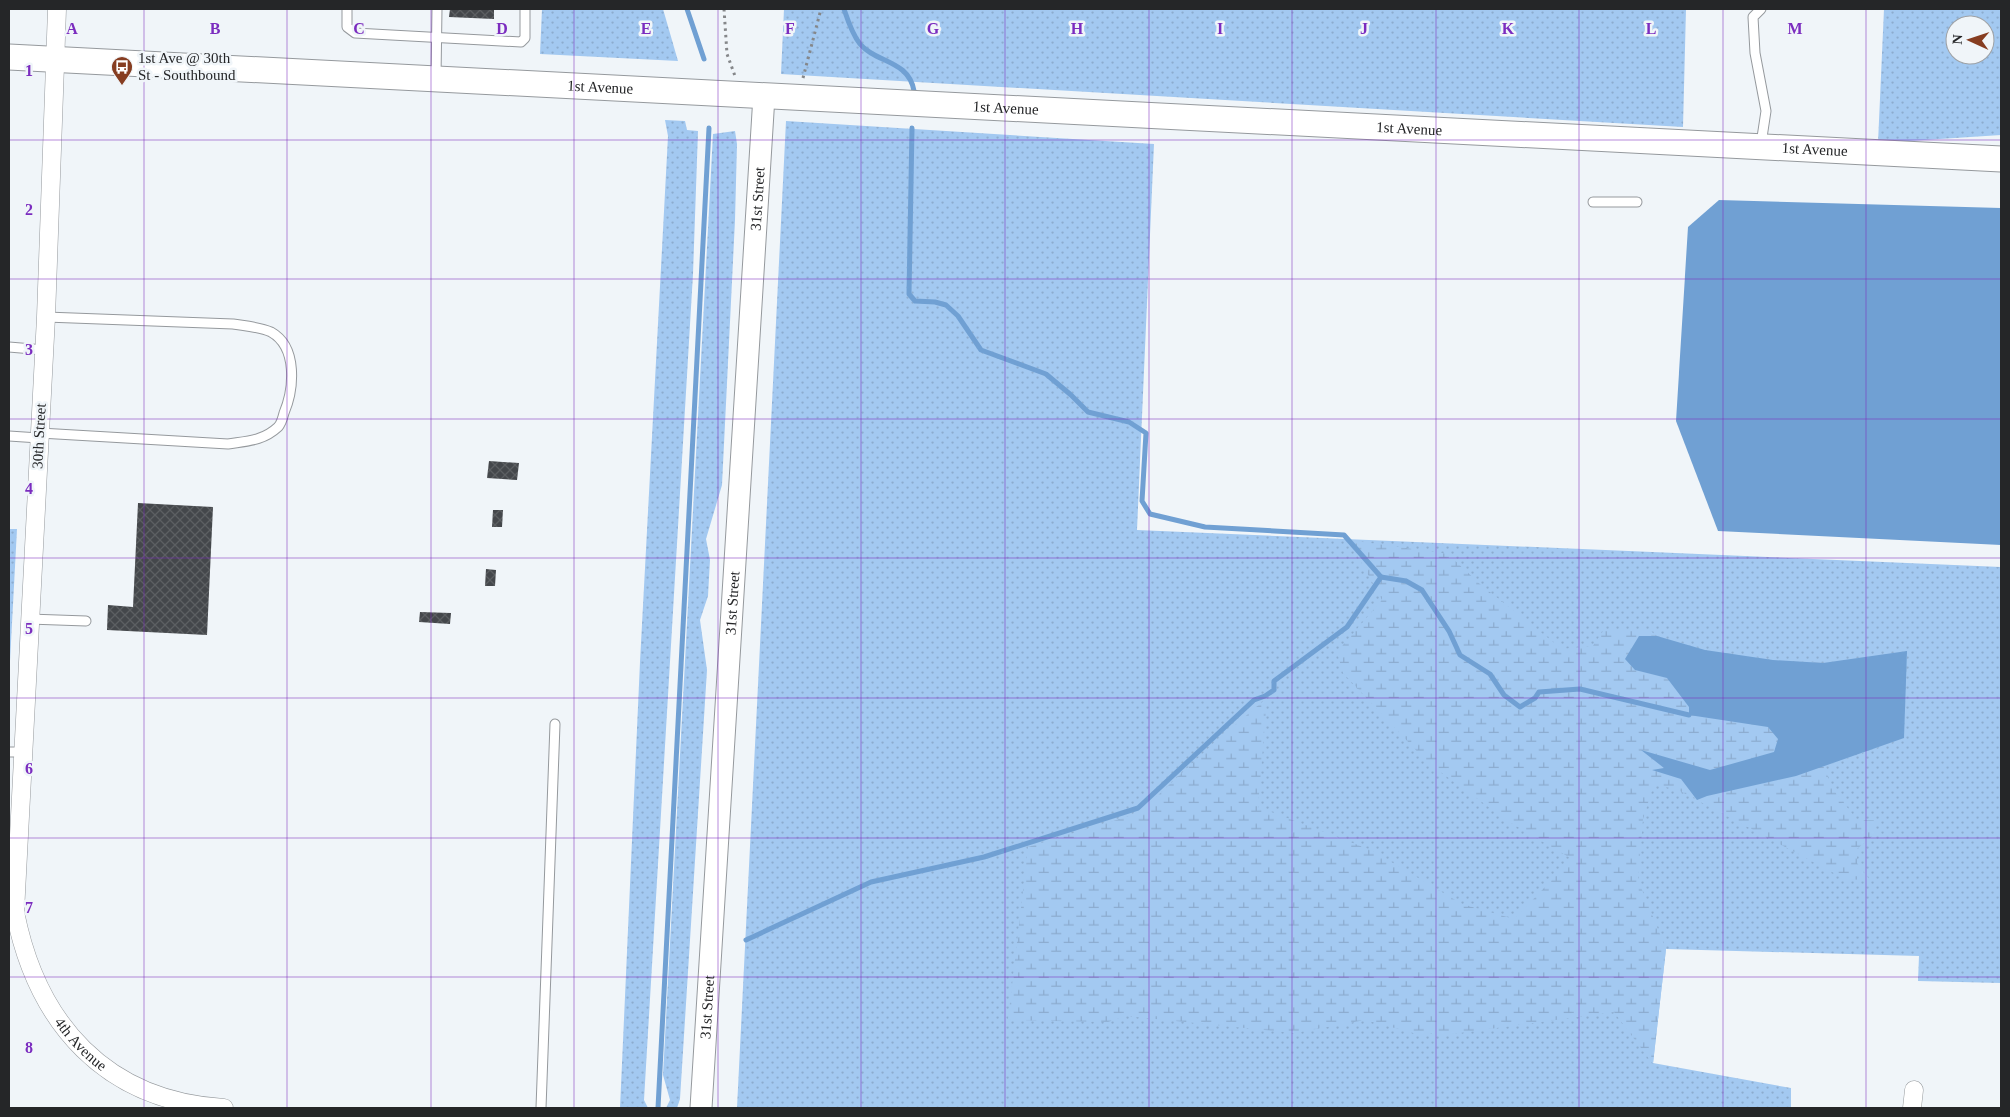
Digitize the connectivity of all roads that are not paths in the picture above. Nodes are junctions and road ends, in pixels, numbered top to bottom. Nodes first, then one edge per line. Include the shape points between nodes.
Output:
1 (57, 9) edge
2 (347, 9) edge
3 (437, 9) edge
4 (525, 9) edge
5 (1761, 9) edge
6 (436, 38) junction
7 (9, 57) edge
8 (55, 59) junction
9 (436, 80) junction
10 (753, 96) junction
11 (1760, 147) junction
12 (2001, 159) edge
13 (1593, 202) dead end
14 (1637, 202) dead end
15 (46, 317) junction
16 (9, 347) edge
17 (44, 350) junction
18 (9, 436) edge
19 (40, 436) junction
20 (29, 619) junction
21 (86, 622) dead end
22 (554, 724) dead end
23 (16, 752) edge
24 (14, 788) edge
25 (16, 902) joint
26 (1914, 1090) dead end
27 (224, 1108) edge
28 (541, 1108) edge
29 (701, 1108) edge
30 (1912, 1108) edge

1 - 8 street, 30th Street
2 - 6 lane via 347,27 355,33
3 - 6 lane
4 - 6 lane via 525,38 521,42
5 - 11 lane via 1753,17 1755,52 1766,111
6 - 9 lane
7 - 8 main road, 1st Avenue
8 - 9 main road, 1st Avenue
8 - 15 street, 30th Street
9 - 10 main road, 1st Avenue
10 - 11 main road, 1st Avenue
10 - 29 street, 31st Street
11 - 12 main road, 1st Avenue
13 - 14 lane
15 - 17 street, 30th Street
15 - 19 lane via 233,324 271,332 284,344 291,365 292,383 279,426 258,440 228,444
16 - 17 lane
17 - 19 street, 30th Street
18 - 19 lane
19 - 20 street, 30th Street
20 - 21 lane
20 - 23 street, 30th Street
22 - 28 lane
23 - 24 street, 30th Street
24 - 25 street, 30th Street
25 - 27 street, 4th Avenue via 22,944 34,978 50,1009 71,1038 100,1065 132,1085 168,1098
26 - 30 street

